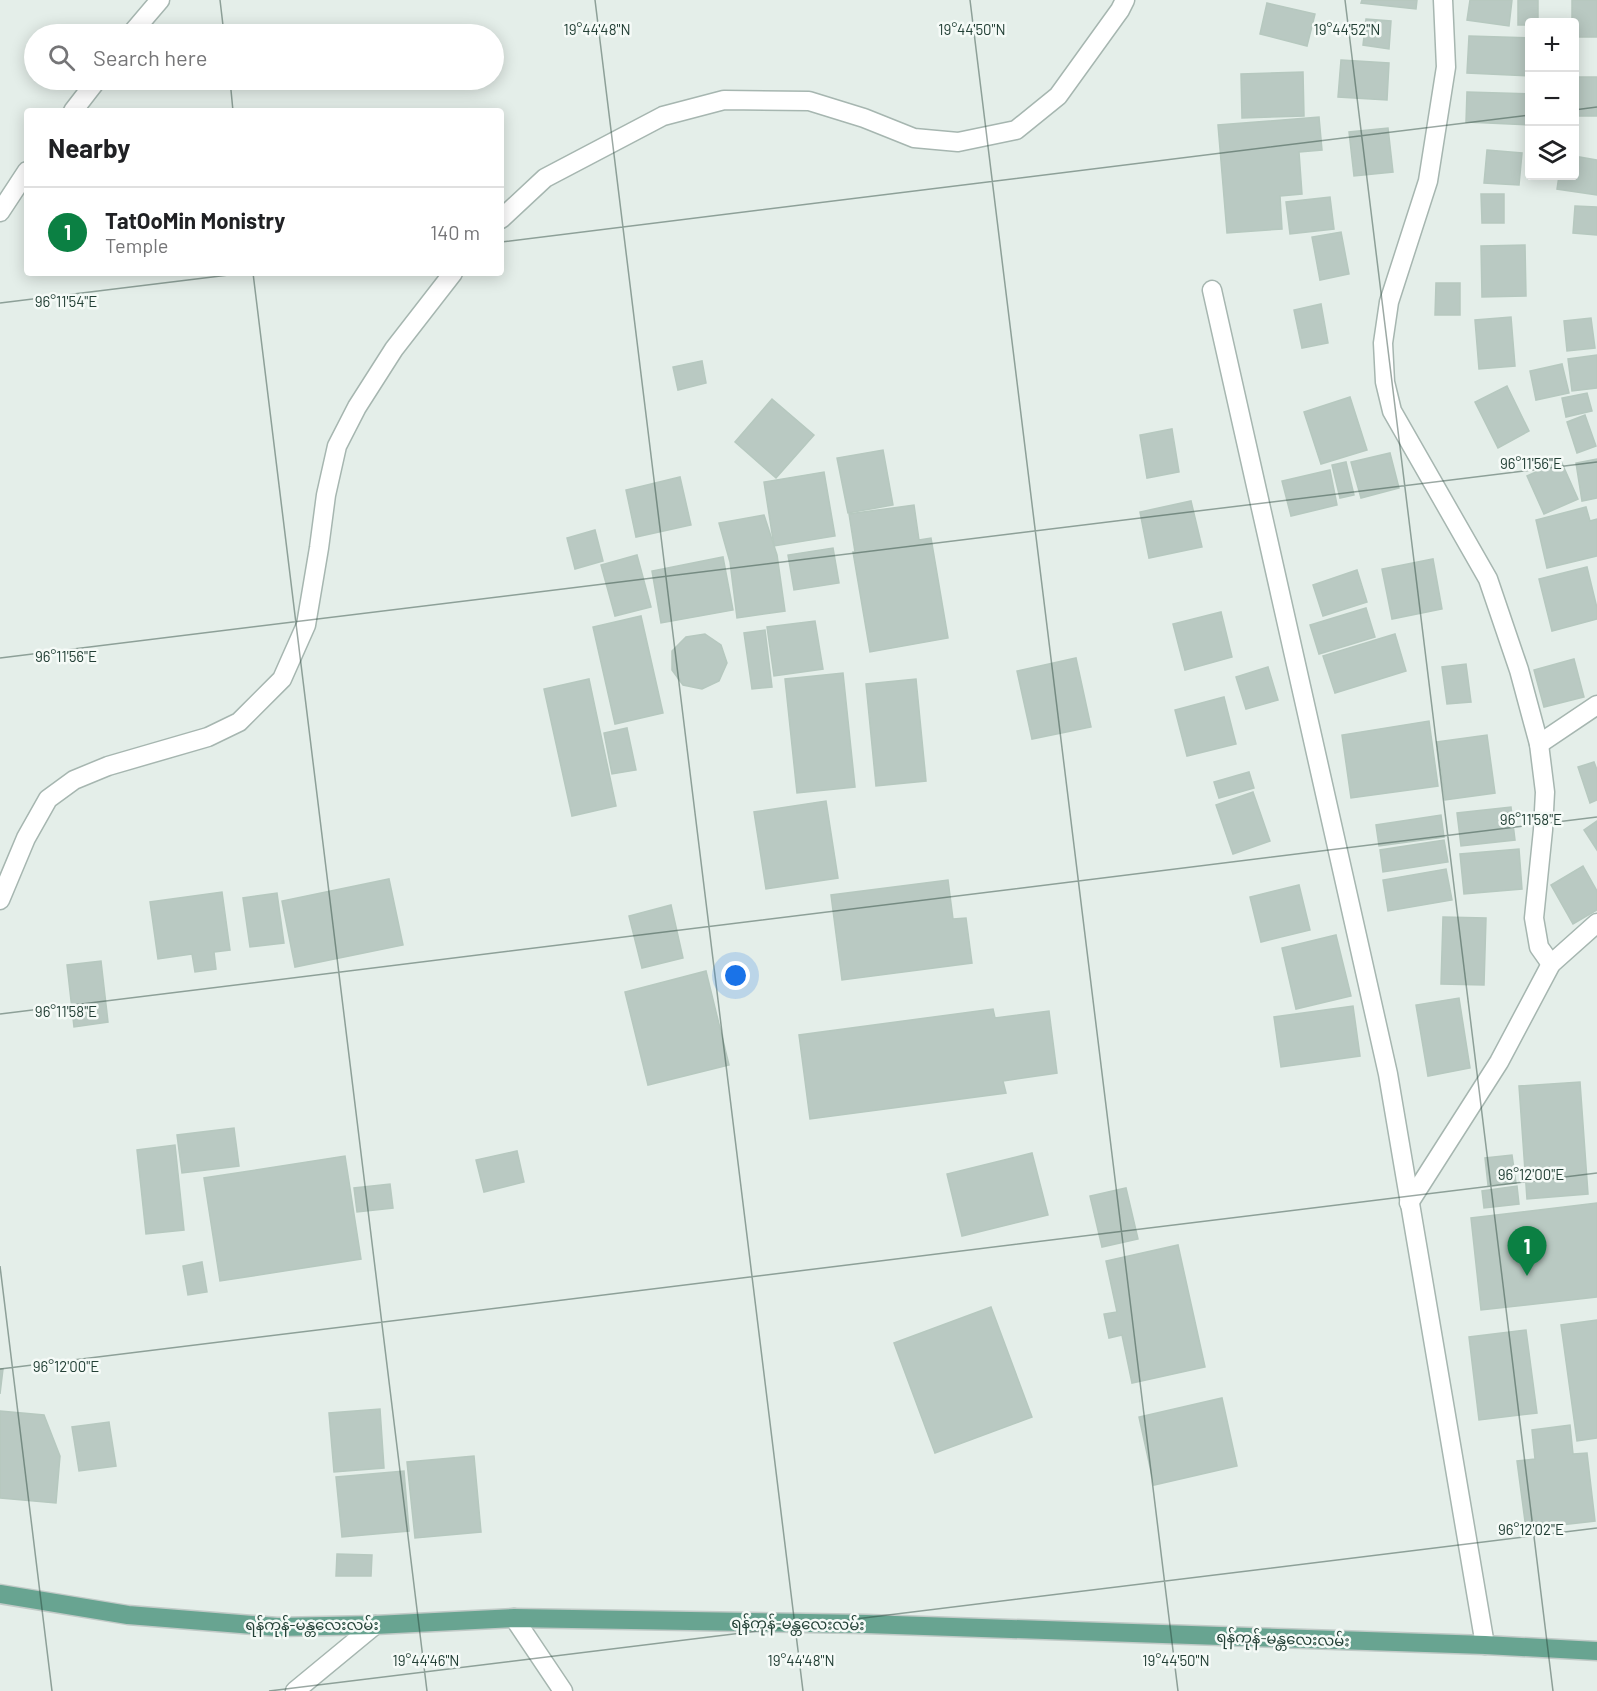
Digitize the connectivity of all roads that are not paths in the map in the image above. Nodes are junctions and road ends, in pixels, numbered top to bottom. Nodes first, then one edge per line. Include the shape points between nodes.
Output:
1 (160, 0) edge
2 (1125, 0) edge
3 (1443, 0) edge
4 (140, 24) edge
5 (89, 90) edge
6 (75, 108) edge
7 (24, 175) edge
8 (0, 212) edge
9 (504, 216) edge
10 (451, 276) edge
11 (1212, 290) dead end
12 (1597, 705) edge
13 (1539, 744) junction
14 (0, 900) edge
15 (1597, 923) edge
16 (1551, 964) junction
17 (1409, 1203) junction
18 (0, 1594) edge
19 (514, 1618) junction
20 (375, 1624) junction
21 (1485, 1645) junction
22 (1597, 1651) edge
23 (295, 1691) edge
24 (563, 1691) edge

1 - 4 street
2 - 9 street via 1058,96 1016,130 958,142 914,138 809,101 724,100 663,116 545,178
3 - 13 street via 1446,67 1428,181 1389,302 1383,343 1385,382 1392,411 1488,579
5 - 6 street
7 - 8 street
10 - 14 street via 394,348 337,446 306,625 282,679 239,722 208,737 108,766 74,780 48,799 26,838
11 - 17 street via 1388,1074
12 - 13 street
13 - 16 street via 1545,792 1534,918 1539,947
15 - 16 street
16 - 17 street via 1499,1062
17 - 21 street
18 - 20 main road, ရန်ကုန်-မန္တလေးလမ်း via 128,1615 277,1627
19 - 20 main road, ရန်ကုန်-မန္တလေးလမ်း
19 - 21 main road, ရန်ကုန်-မန္တလေးလမ်း via 866,1624
19 - 24 street
20 - 23 street
21 - 22 main road, ရန်ကုန်-မန္တလေးလမ်း

